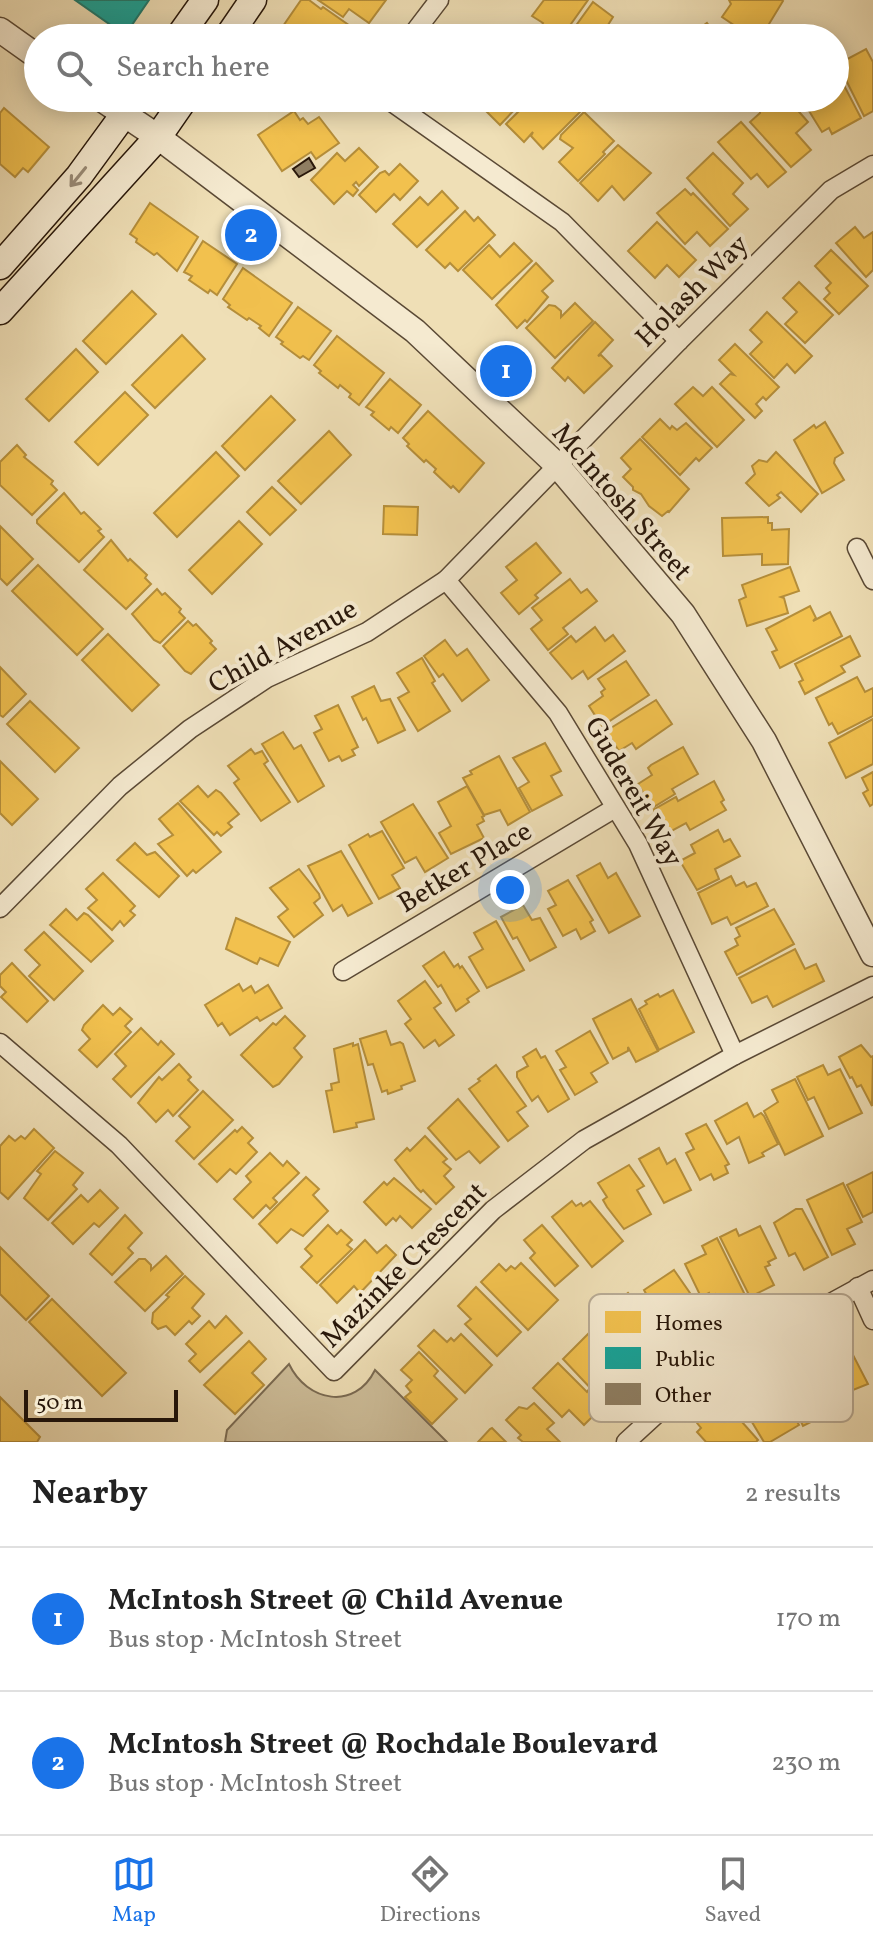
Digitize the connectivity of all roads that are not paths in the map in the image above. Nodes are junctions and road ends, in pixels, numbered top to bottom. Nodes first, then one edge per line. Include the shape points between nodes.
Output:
1 (205, 0) edge
2 (253, 0) edge
3 (439, 0) edge
4 (188, 24) edge
5 (237, 24) edge
6 (421, 24) edge
7 (0, 30) edge
8 (24, 47) edge
9 (126, 112) edge
10 (135, 112) edge
11 (175, 112) edge
12 (406, 112) edge
13 (158, 137) junction
14 (873, 165) edge
15 (0, 266) edge
16 (0, 311) edge
17 (679, 341) junction
18 (557, 465) junction
19 (857, 548) dead end
20 (446, 580) junction
21 (873, 580) edge
22 (615, 808) junction
23 (0, 908) edge
24 (873, 954) edge
25 (343, 971) dead end
26 (873, 986) edge
27 (0, 1043) edge
28 (735, 1055) junction
29 (865, 1284) edge
30 (847, 1294) edge
31 (873, 1320) edge
32 (648, 1422) edge
33 (626, 1442) edge

1 - 4 main road
2 - 5 main road
3 - 6 street
7 - 8 street
9 -> 15 main road via 79,176
10 - 13 street, McIntosh Street
11 - 13 main road
12 - 17 street via 562,222
13 - 16 main road
13 - 18 street, McIntosh Street via 415,331
14 - 17 street, Holash Way via 831,190
17 - 18 street, Holash Way
18 - 20 street, Child Avenue
18 - 24 street, McIntosh Street via 683,614 764,741
19 - 21 street
20 - 22 street, Gudereit Way via 558,713
20 - 23 street, Child Avenue via 367,632 267,678 190,729 120,786
22 - 25 street, Betker Place
22 - 28 street, Gudereit Way via 638,844
26 - 28 street, Mazinke Crescent
27 - 28 street, Mazinke Crescent via 119,1145 334,1371 493,1210 584,1140
29 - 30 street
29 - 31 street
32 - 33 street

